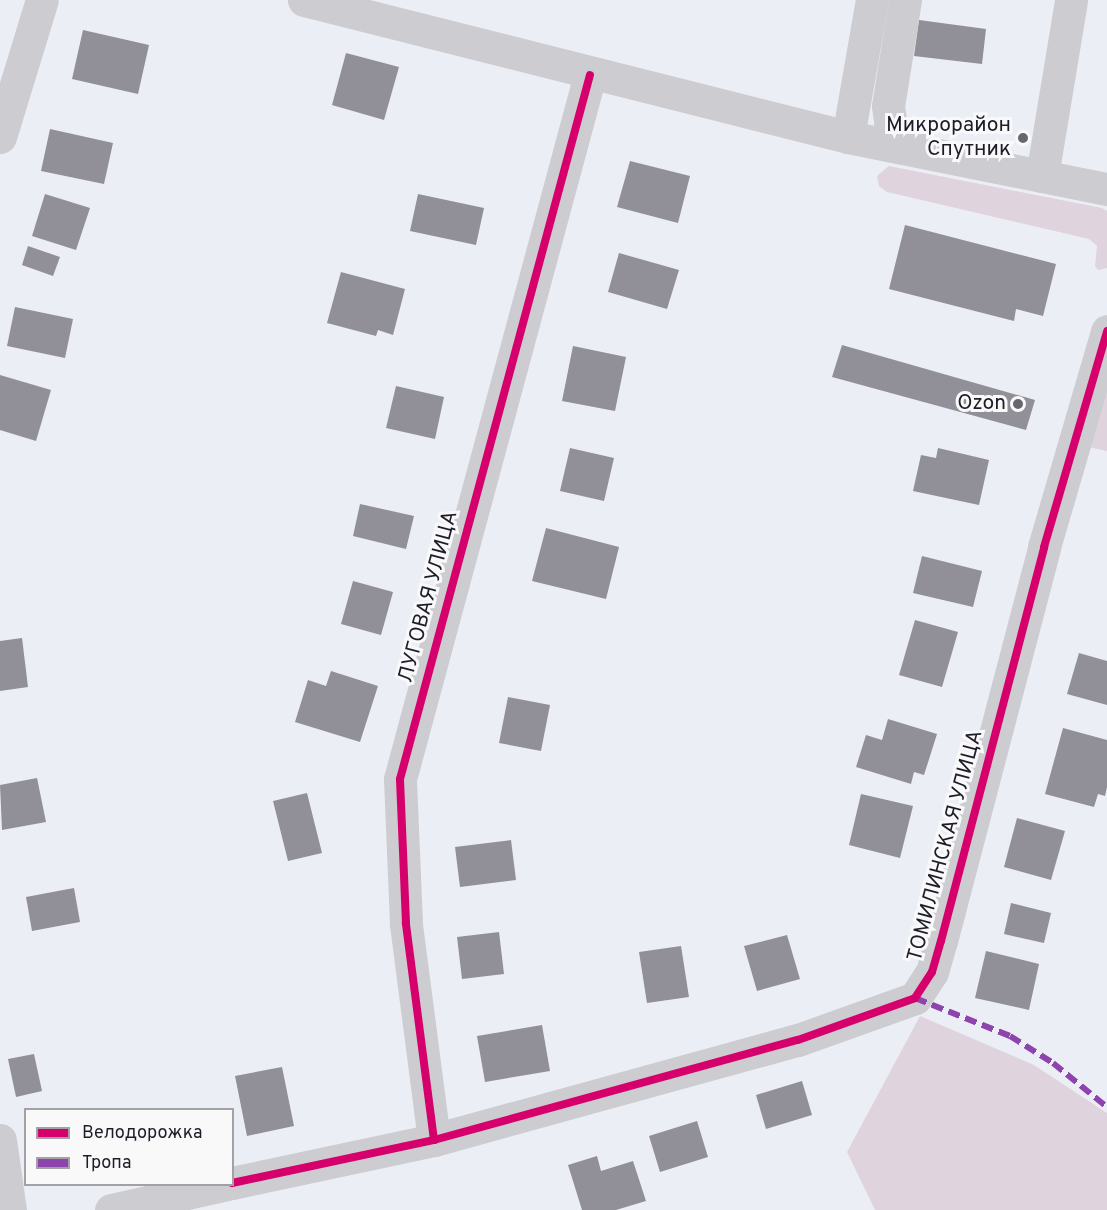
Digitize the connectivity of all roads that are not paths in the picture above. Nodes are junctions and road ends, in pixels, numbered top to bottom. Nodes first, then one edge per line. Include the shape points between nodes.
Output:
1 (42, 0) edge
2 (304, 0) edge
3 (872, 0) edge
4 (890, 0) edge
5 (905, 0) edge
6 (1071, 0) edge
7 (590, 75) junction
8 (0, 137) edge
9 (857, 139) junction
10 (923, 153) junction
11 (1042, 176) junction
12 (1107, 189) edge
13 (1107, 331) edge
14 (0, 1140) edge
15 (434, 1140) junction
16 (234, 1183) edge
17 (222, 1186) edge
18 (10, 1210) edge
19 (111, 1210) edge

1 - 8 street
2 - 7 street
3 - 9 street
4 - 9 street
5 - 10 street via 888,106 897,134
6 - 11 street
7 - 9 street
7 - 15 street, ЛУГОВАЯ УЛИЦА via 400,779 406,923
9 - 10 street
10 - 11 street
11 - 12 street
13 - 15 street, ТОМИЛИНСКАЯ УЛИЦА via 1044,547 941,941 932,972 915,998 798,1040
14 - 18 street
15 - 16 street, ТОМИЛИНСКАЯ УЛИЦА
17 - 19 street

